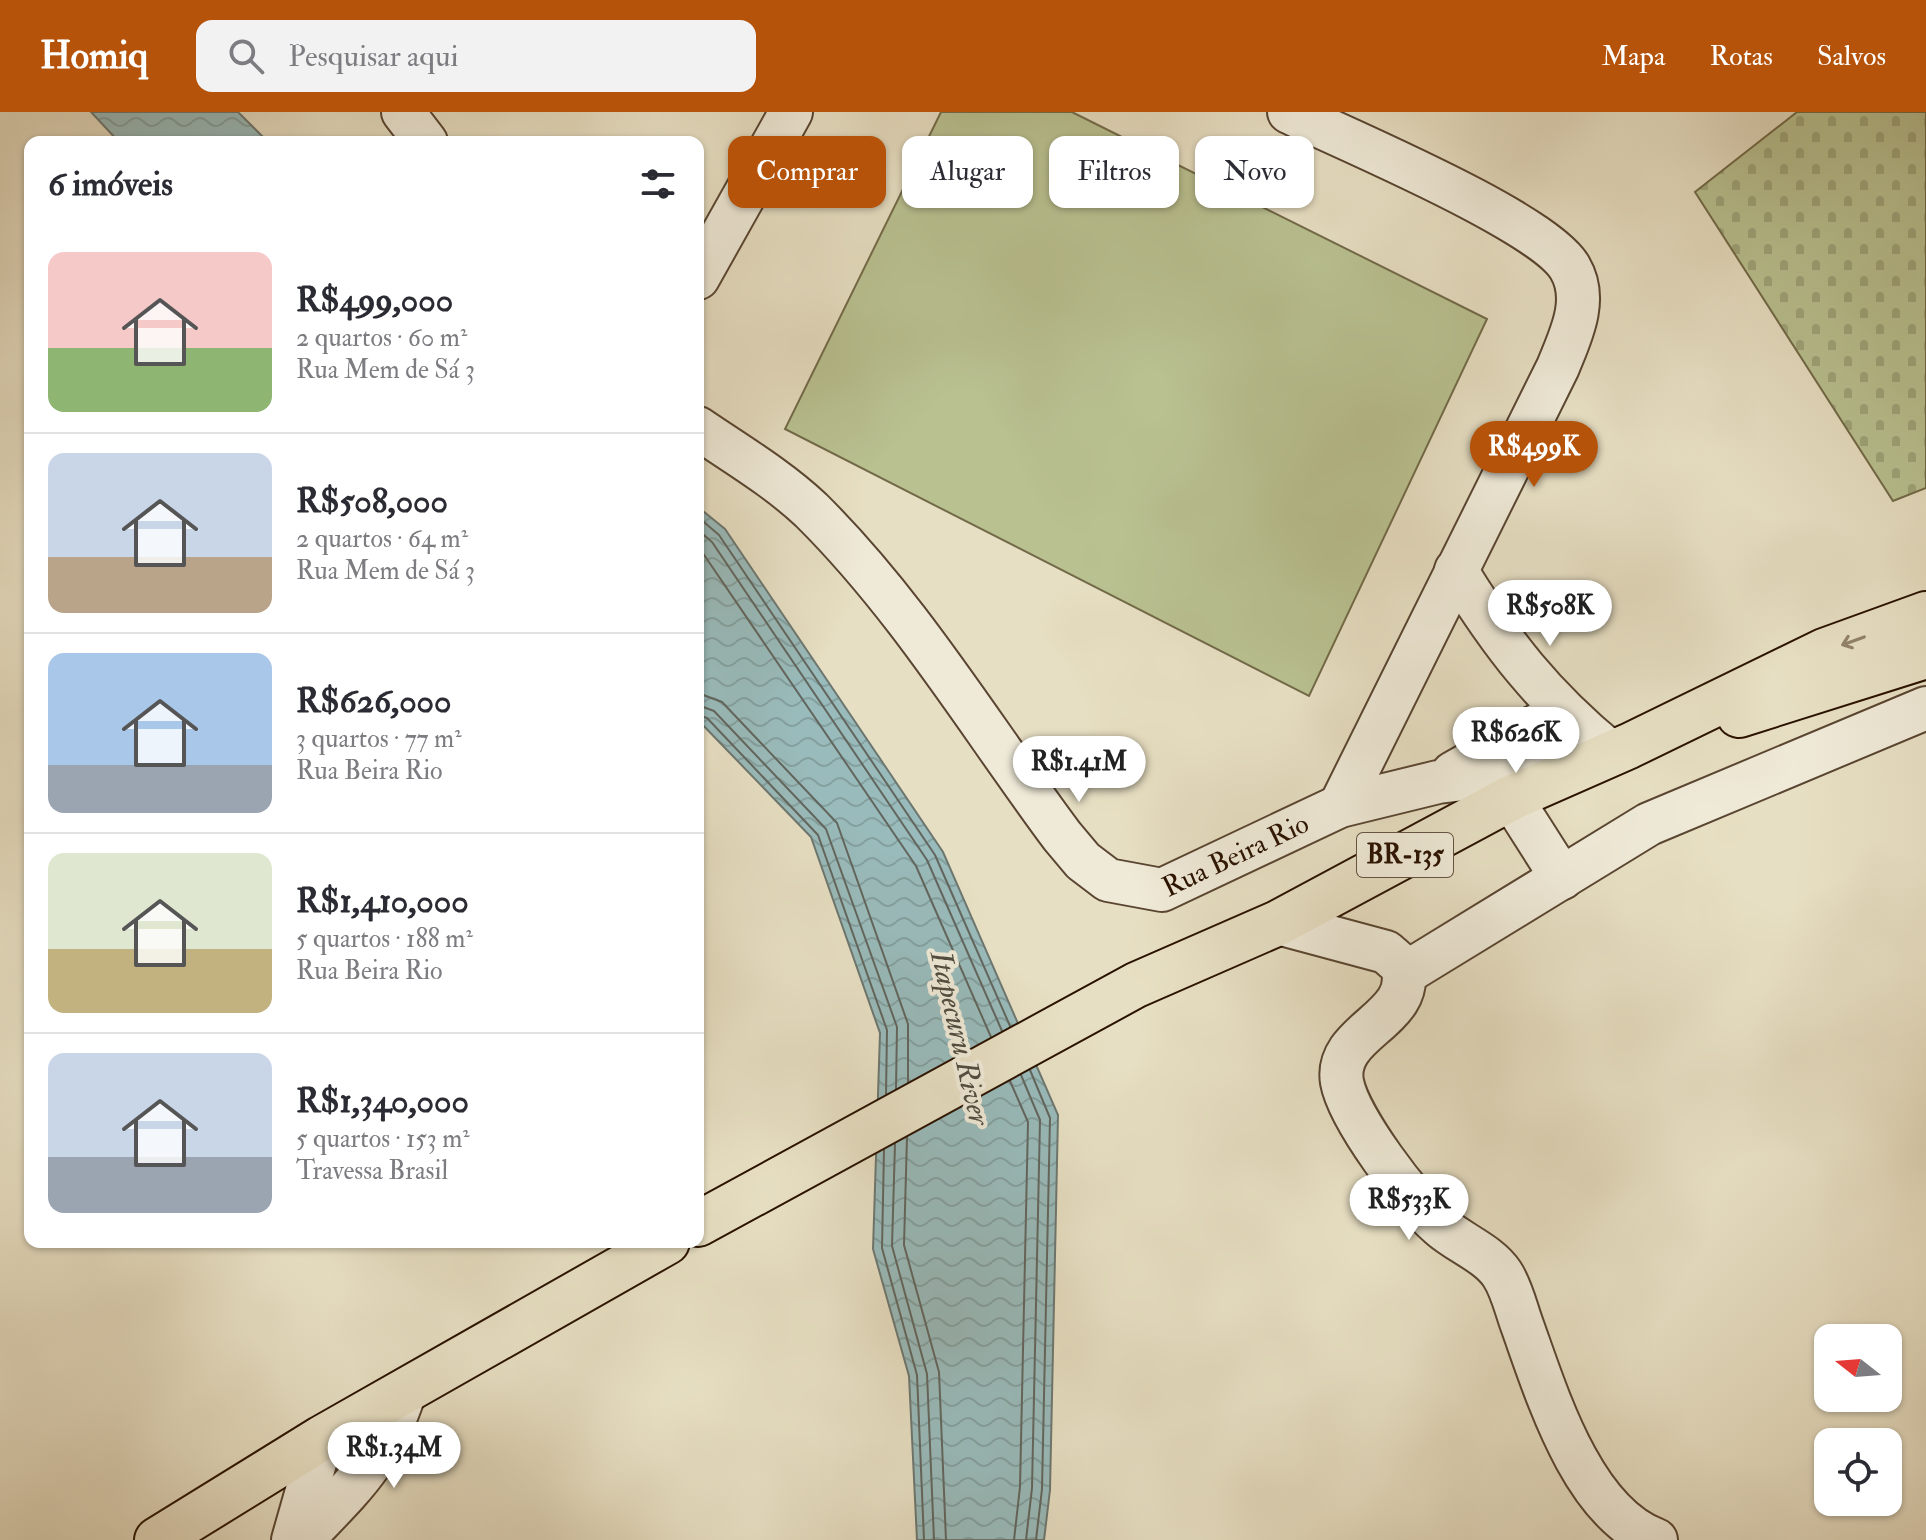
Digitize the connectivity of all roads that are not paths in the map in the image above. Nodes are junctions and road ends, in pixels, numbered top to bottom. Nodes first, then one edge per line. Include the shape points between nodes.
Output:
1 (403, 112) edge
2 (791, 112) edge
3 (1289, 112) edge
4 (421, 136) edge
5 (704, 267) edge
6 (704, 432) edge
7 (1456, 570) junction
8 (1926, 614) edge
9 (1926, 656) edge
10 (1926, 708) edge
11 (1561, 712) junction
12 (1674, 725) junction
13 (1600, 759) junction
14 (1438, 782) junction
15 (1511, 798) junction
16 (1340, 806) junction
17 (1562, 878) junction
18 (1278, 923) junction
19 (1404, 974) junction
20 (710, 1218) edge
21 (656, 1248) edge
22 (405, 1391) junction
23 (322, 1438) junction
24 (157, 1540) edge
25 (293, 1540) edge
26 (302, 1540) edge
27 (1656, 1540) edge

1 - 4 street
2 - 5 street
3 - 7 street via 1492,210 1562,257 1575,279 1574,330
6 - 16 street, Rua Beira Rio via 783,486 855,558 913,628 1062,836 1108,880 1162,890
7 - 11 street via 1507,648
7 - 16 street
8 -> 12 main road, BR-135 via 1824,651
9 - 12 main road, BR-135 via 1756,713
10 - 17 street via 1649,824
11 - 13 street
11 - 14 street
12 - 13 main road, BR-135
13 - 14 street, Rua Beira Rio
13 - 15 main road, BR-135
14 - 16 street, Rua Beira Rio
15 - 17 street
15 - 18 main road, BR-135
17 - 19 street
18 - 19 street via 1386,952
18 - 20 main road, BR-135 via 1136,985
19 - 27 street via 1398,1000 1345,1055 1340,1067 1343,1085 1365,1131 1420,1207 1503,1275 1586,1479 1615,1516
21 - 22 main road
22 - 23 main road
22 - 26 street via 371,1467
23 - 24 main road
23 - 25 street

